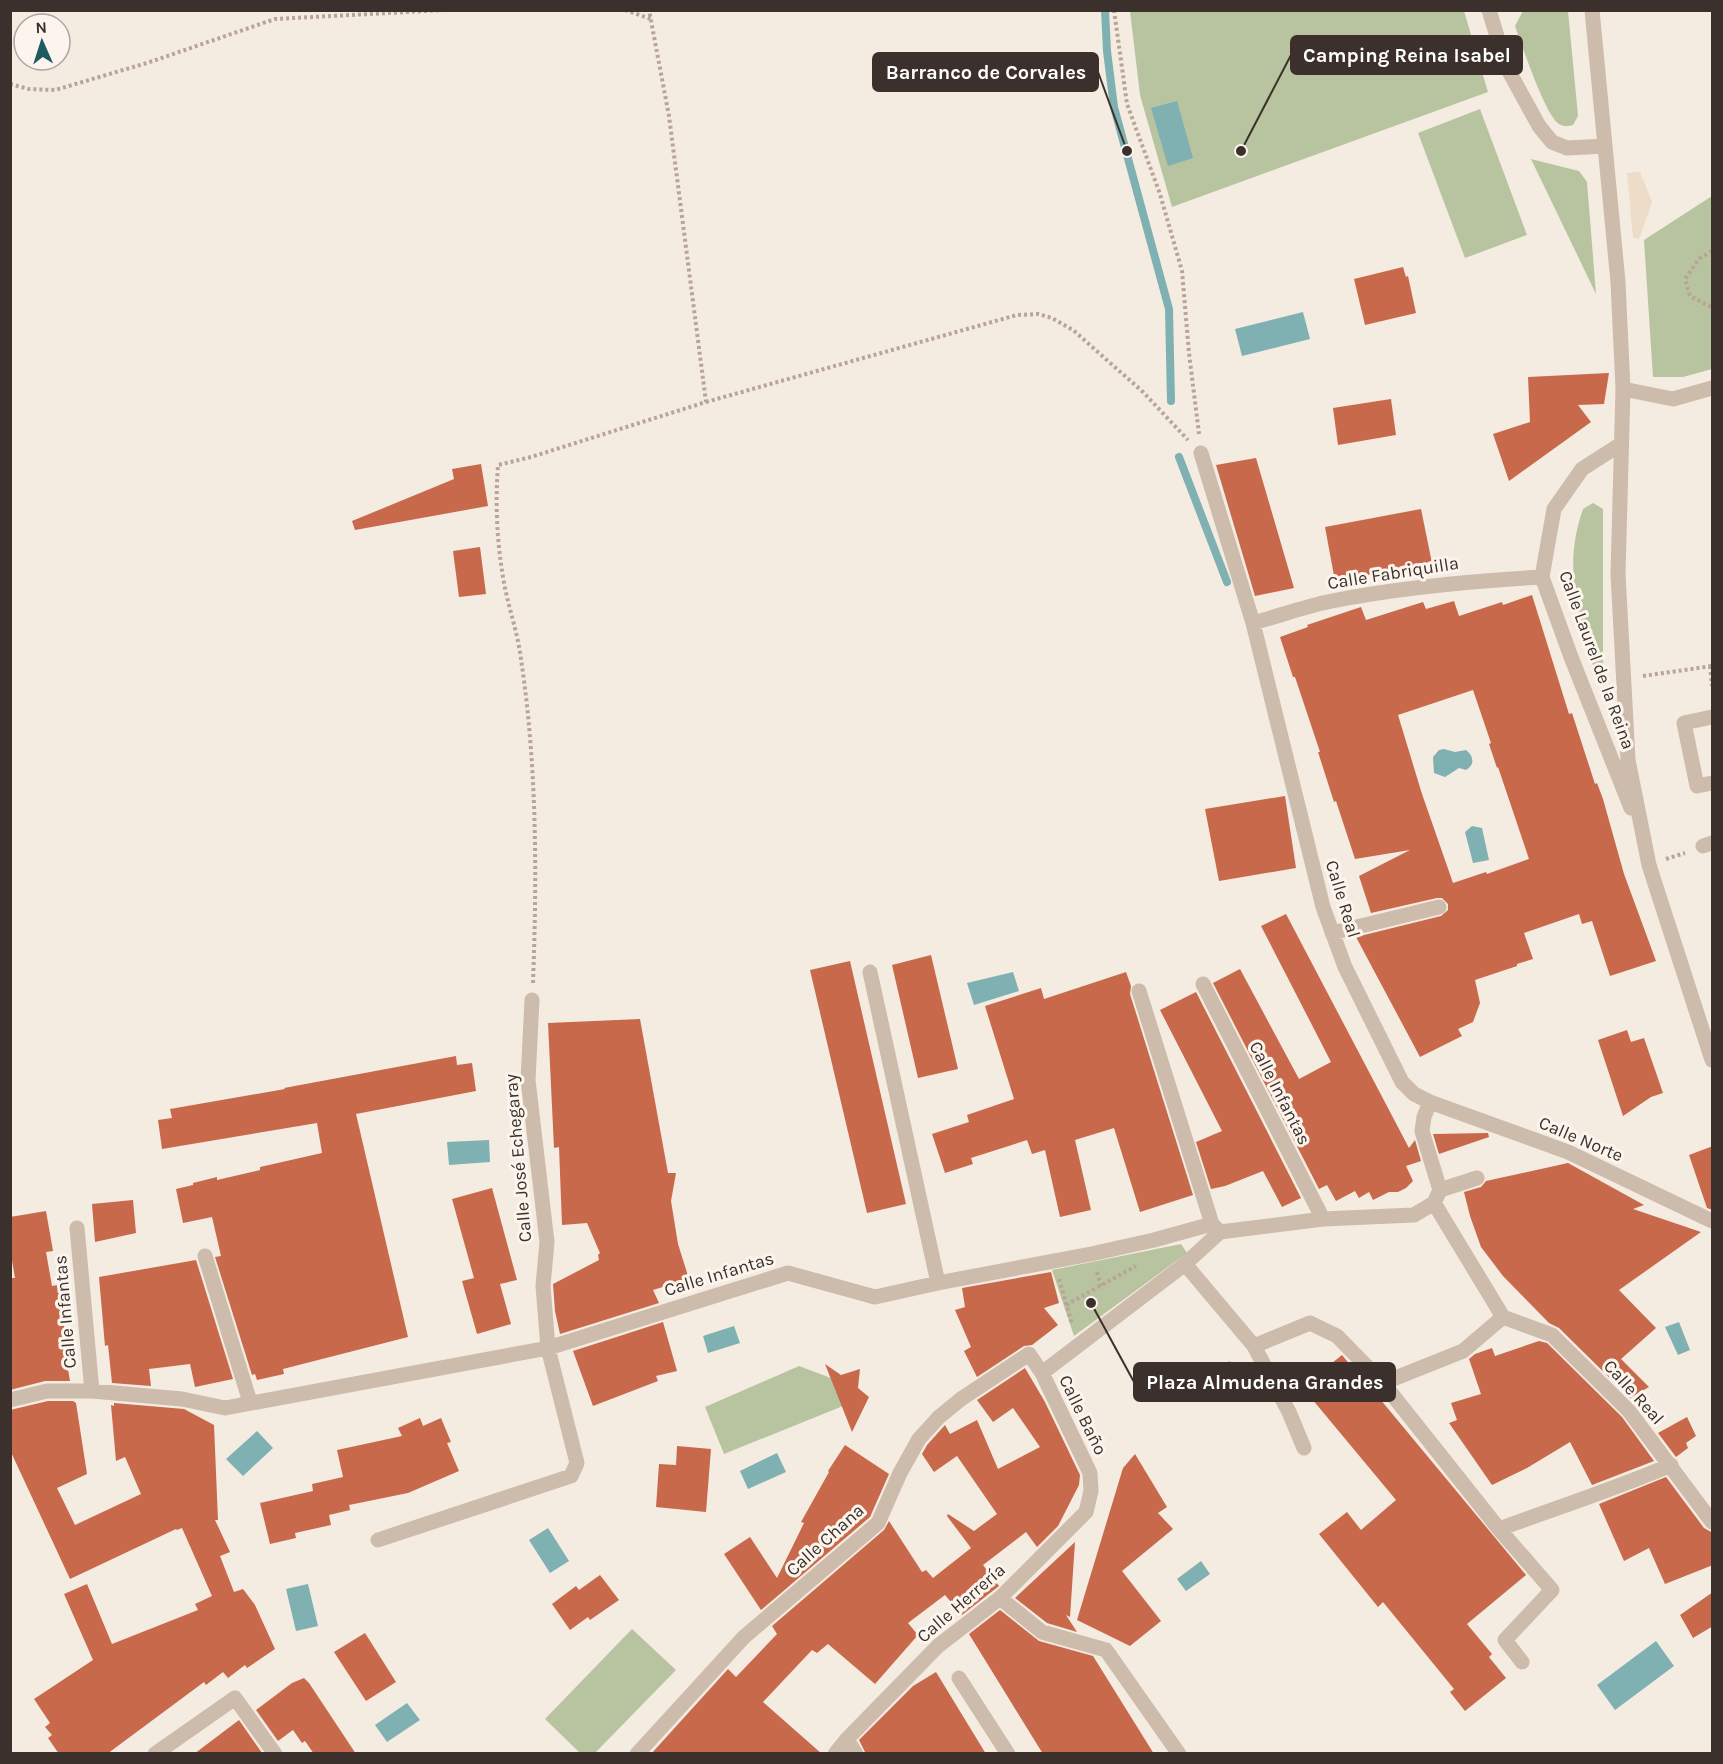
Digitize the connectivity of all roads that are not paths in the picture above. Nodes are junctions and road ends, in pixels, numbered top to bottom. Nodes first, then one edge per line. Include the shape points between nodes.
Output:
1 (1489, 10) edge
2 (1592, 10) edge
3 (1605, 146) junction
4 (1713, 388) edge
5 (1623, 389) junction
6 (1621, 444) junction
7 (1202, 453) road end
8 (1542, 578) junction
9 (1253, 623) junction
10 (1713, 717) edge
11 (1713, 783) edge
12 (1644, 842) junction
13 (1439, 907) dead end
14 (1332, 933) junction
15 (870, 972) dead end
16 (1203, 984) dead end
17 (1139, 991) dead end
18 (532, 1000) road end
19 (1713, 1060) edge
20 (1430, 1102) junction
21 (1477, 1178) dead end
22 (1437, 1196) junction
23 (1323, 1219) junction
24 (1713, 1221) edge
25 (77, 1228) dead end
26 (1216, 1228) junction
27 (205, 1256) dead end
28 (1185, 1264) junction
29 (938, 1283) junction
30 (1503, 1317) junction
31 (1254, 1346) junction
32 (548, 1348) junction
33 (1042, 1373) junction
34 (1383, 1383) junction
35 (92, 1391) junction
36 (10, 1400) edge
37 (250, 1402) junction
38 (1304, 1448) dead end
39 (1671, 1465) junction
40 (1090, 1473) joint
41 (1713, 1522) edge
42 (1499, 1529) junction
43 (378, 1540) dead end
44 (1000, 1598) junction
45 (1522, 1662) dead end
46 (959, 1678) dead end
47 (848, 1739) junction
48 (155, 1754) edge
49 (275, 1754) edge
50 (637, 1754) edge
51 (836, 1754) edge
52 (856, 1754) edge
53 (1008, 1754) edge
54 (1179, 1754) edge

1 - 3 street via 1506,66 1552,142 1568,148
2 - 3 street, Calle Laurel de la Reina
3 - 5 street, Calle Laurel de la Reina
4 - 5 street via 1673,399
5 - 6 street, Calle Laurel de la Reina
6 - 8 street, Calle Laurel de la Reina via 1582,469 1554,508
6 - 12 street, Calle Laurel de la Reina via 1618,573 1628,760
7 - 9 street, Calle Real
8 - 9 street, Calle Fabriquilla via 1403,589 1330,602
8 - 12 street, Calle Laurel de la Reina
9 - 14 street, Calle Real
10 - 11 street via 1684,723 1697,786
12 - 19 street, Calle Laurel de la Reina
13 - 14 street
14 - 20 street, Calle Real via 1402,1082
15 - 29 street
16 - 23 street, Calle Infantas
17 - 26 street
18 - 32 street, Calle José Echegaray via 528,1080 547,1242 543,1286
20 - 22 street via 1422,1131
20 - 24 street, Calle Norte via 1568,1152
21 - 22 street, Calle Infantas
22 - 23 street, Calle Infantas via 1414,1215
22 - 30 street
23 - 26 street, Calle Infantas
25 - 35 street, Calle Infantas
26 - 28 street
26 - 29 street, Calle Infantas
27 - 37 street
28 - 31 street
28 - 33 street
29 - 32 street, Calle Infantas via 875,1297 788,1273
30 - 34 street via 1463,1351
30 - 39 street, Calle Real via 1552,1335 1629,1411
31 - 34 street via 1310,1323 1337,1336
31 - 38 street
32 - 37 street, Calle Infantas
32 - 43 street via 578,1463 571,1476
33 - 40 street, Calle Baño
33 - 50 street, Calle Chana via 1029,1354 939,1417 919,1439 878,1523 744,1637
34 - 42 street
35 - 36 street, Calle Infantas via 47,1390
35 - 37 street, Calle Infantas via 182,1399 225,1408
39 - 41 street, Calle Real
39 - 42 street
40 - 44 street, Calle Herrería via 1086,1512
42 - 45 street via 1552,1590 1505,1640
44 - 47 street, Calle Herrería via 939,1646
44 - 54 street via 1042,1632 1106,1650
46 - 53 street
47 - 51 street, Calle Herrería
47 - 52 street
48 - 49 street via 235,1698

